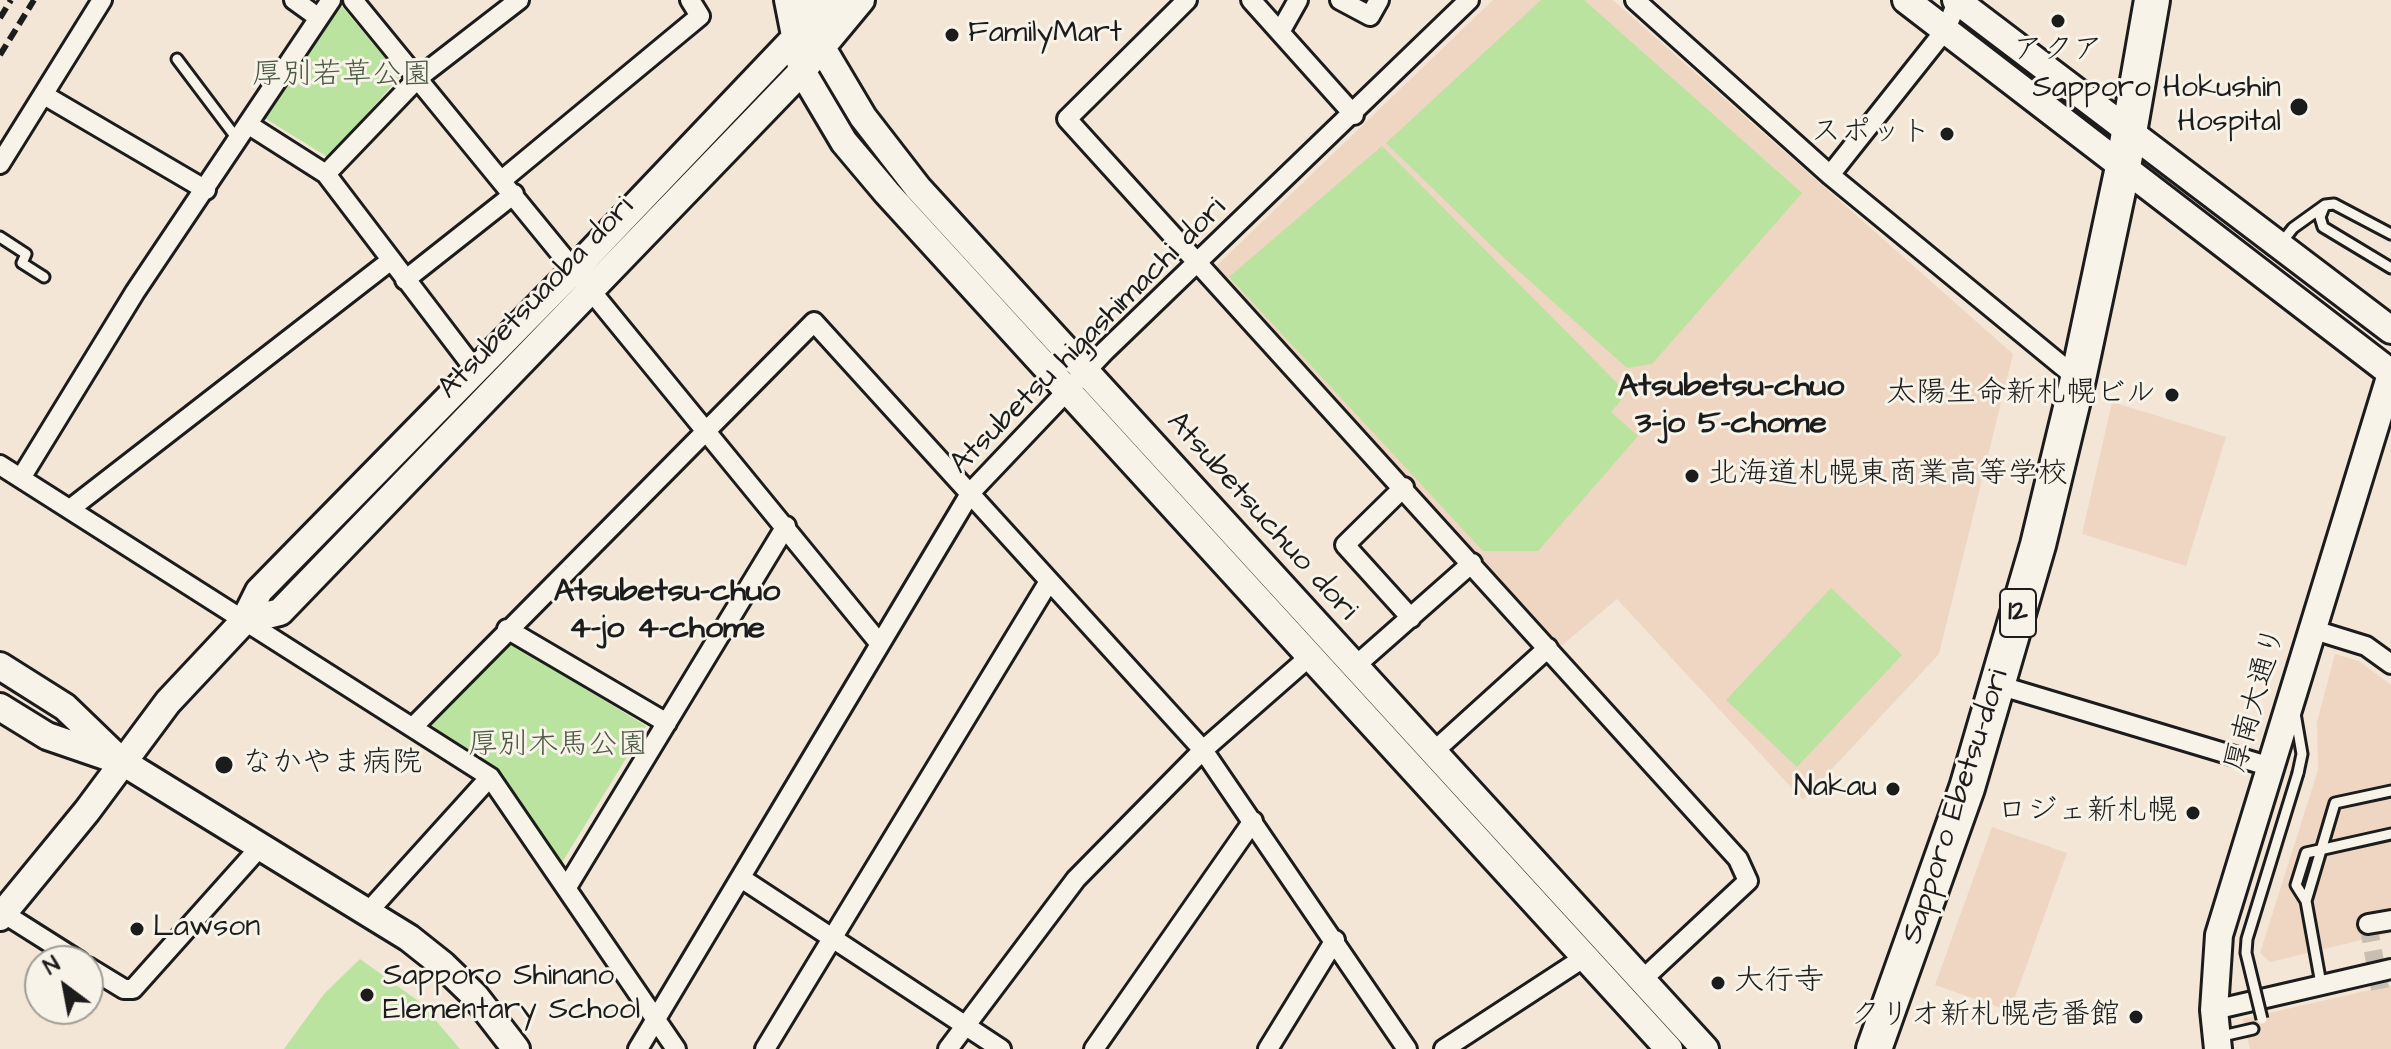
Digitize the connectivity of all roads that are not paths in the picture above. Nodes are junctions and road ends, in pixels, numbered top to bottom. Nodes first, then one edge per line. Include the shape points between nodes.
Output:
1 (102, 0) edge
2 (294, 0) edge
3 (331, 0) edge
4 (353, 0) edge
5 (519, 0) edge
6 (690, 0) edge
7 (788, 0) edge
8 (861, 0) edge
9 (1187, 0) edge
10 (1251, 0) edge
11 (1298, 0) edge
12 (1340, 0) edge
13 (1379, 0) edge
14 (1469, 0) edge
15 (1635, 0) edge
16 (1906, 0) edge
17 (2152, 0) edge
18 (1957, 1) edge
19 (820, 6) edge
20 (319, 18) junction
21 (1946, 29) junction
22 (1280, 32) junction
23 (797, 40) junction
24 (822, 48) junction
25 (177, 59) dead end
26 (802, 71) junction
27 (418, 78) junction
28 (44, 95) junction
29 (1354, 115) junction
30 (2128, 132) junction
31 (244, 133) junction
32 (0, 164) edge
33 (2123, 167) junction
34 (326, 174) junction
35 (1830, 175) junction
36 (508, 187) junction
37 (206, 190) junction
38 (2325, 205) junction
39 (2391, 234) edge
40 (0, 237) edge
41 (2279, 245) junction
42 (390, 261) junction
43 (1200, 264) junction
44 (2391, 268) edge
45 (44, 277) dead end
46 (584, 278) junction
47 (405, 280) junction
48 (2391, 330) edge
49 (1087, 370) junction
50 (476, 371) junction
51 (2391, 374) edge
52 (2078, 379) junction
53 (1069, 390) junction
54 (706, 428) junction
55 (0, 465) edge
56 (21, 478) junction
57 (1404, 487) junction
58 (971, 492) junction
59 (70, 509) junction
60 (786, 526) junction
61 (1472, 563) junction
62 (1048, 583) junction
63 (1411, 618) junction
64 (244, 621) junction
65 (507, 629) junction
66 (2311, 629) junction
67 (880, 644) junction
68 (1548, 648) junction
69 (1308, 658) junction
70 (2391, 664) edge
71 (0, 666) edge
72 (1353, 668) junction
73 (1998, 685) junction
74 (2293, 698) junction
75 (0, 707) edge
76 (667, 723) junction
77 (413, 727) junction
78 (1203, 750) junction
79 (1432, 753) junction
80 (121, 761) junction
81 (2271, 767) junction
82 (490, 777) junction
83 (2391, 791) edge
84 (1253, 821) junction
85 (2391, 834) edge
86 (260, 847) junction
87 (2324, 849) junction
88 (741, 878) junction
89 (567, 887) junction
90 (2306, 901) junction
91 (367, 913) junction
92 (1, 914) edge
93 (2391, 920) edge
94 (2368, 924) dead end
95 (832, 940) junction
96 (1335, 940) junction
97 (52, 945) edge
98 (1585, 957) junction
99 (2391, 969) edge
100 (104, 977) edge
101 (1643, 979) junction
102 (2321, 984) junction
103 (2214, 1010) junction
104 (2262, 1019) dead end
105 (656, 1020) junction
106 (964, 1024) junction
107 (2253, 1029) dead end
108 (2216, 1043) edge
109 (516, 1049) edge
110 (638, 1049) edge
111 (676, 1049) edge
112 (765, 1049) edge
113 (948, 1049) edge
114 (1001, 1049) edge
115 (1094, 1049) edge
116 (1268, 1049) edge
117 (1407, 1049) edge
118 (1444, 1049) edge
119 (1669, 1049) edge
120 (1705, 1049) edge
121 (1874, 1049) edge

1 - 28 street
2 - 20 street
3 - 20 street
4 - 27 street
5 - 27 street
6 - 36 street via 700,16
7 - 23 street, Atsubetsuchuo dori
8 - 24 street, Atsubetsuaoba dori
9 - 43 street via 1067,119
10 - 22 street
11 - 22 street
12 - 13 street via 1370,16
14 - 29 street, Atsubetsu higashimachi dori
15 - 35 street
16 - 21 street
17 - 30 highway, Sapporo Ebetsu-dori / 12
18 - 21 street
18 - 30 street
19 - 23 street, Atsubetsuaoba dori
19 - 24 street, Atsubetsuchuo dori
20 - 31 street
21 - 33 street
21 - 35 street
22 - 29 street
23 - 26 street, Atsubetsuchuo dori
23 - 46 street, Atsubetsuaoba dori
24 - 26 street, Atsubetsuaoba dori
24 - 49 street, Atsubetsuchuo dori via 863,117 918,188
25 - 31 lane
26 - 46 street, Atsubetsuaoba dori
26 - 53 street, Atsubetsuchuo dori via 844,142
27 - 34 street
27 - 36 street
28 - 32 street
28 - 37 street
29 - 43 street, Atsubetsu higashimachi dori
30 - 33 highway, Sapporo Ebetsu-dori / 12
30 - 41 street
31 - 34 street
31 - 37 street
33 - 51 street
33 - 52 highway, Sapporo Ebetsu-dori / 12
34 - 42 street
35 - 52 street
36 - 46 street
36 - 47 street
37 - 56 street via 135,292
38 - 39 lane via 2343,207
38 - 41 lane
38 - 44 lane via 2323,227
40 - 45 lane via 26,254 22,263
41 - 48 street
42 - 47 street
42 - 59 street
43 - 49 street, Atsubetsu higashimachi dori
43 - 57 street
46 - 50 street, Atsubetsuaoba dori
46 - 54 street
46 - 64 street, Atsubetsuaoba dori via 280,612
47 - 50 street
49 - 53 street, Atsubetsu higashimachi dori
49 - 72 street, Atsubetsuchuo dori
50 - 64 street, Atsubetsuaoba dori via 259,591
51 - 66 street, 厚南大通り
52 - 73 highway, Sapporo Ebetsu-dori / 12
53 - 58 street, Atsubetsu higashimachi dori
53 - 69 street, Atsubetsuchuo dori
54 - 58 street via 814,322
54 - 60 street
54 - 65 street
55 - 56 street
56 - 59 street
57 - 61 street
57 - 63 street via 1345,545
58 - 62 street
58 - 67 street, Atsubetsu higashimachi dori
59 - 64 street
60 - 67 street
60 - 76 street
61 - 63 street
61 - 68 street
62 - 78 street
62 - 95 street
63 - 72 street
64 - 77 street
64 - 80 street, Atsubetsuaoba dori
65 - 76 street
65 - 77 street
66 - 70 street via 2366,646
66 - 74 street, 厚南大通り
67 - 88 street, Atsubetsu higashimachi dori
68 - 79 street
68 - 101 street via 1738,859 1748,881
69 - 78 street
69 - 98 street, Atsubetsuchuo dori
71 - 80 street via 65,707
72 - 79 street, Atsubetsuchuo dori
73 - 81 street
73 - 121 highway, Sapporo Ebetsu-dori / 12 via 1936,882
74 - 81 street, 厚南大通り
74 - 104 lane, bridge via 2302,754 2247,939
75 - 80 street via 47,736
76 - 89 street
77 - 82 street
78 - 84 street
78 - 106 street via 1076,879
79 - 101 street, Atsubetsuchuo dori
80 - 86 street
80 - 92 street, Atsubetsuaoba dori via 87,811
81 - 103 street, 厚南大通り via 2219,935
82 - 89 street
82 - 91 street
83 - 87 lane via 2335,803
84 - 96 street
84 - 115 street
85 - 87 lane
86 - 91 street
86 - 100 street via 133,989
87 - 90 lane
87 - 90 lane via 2306,853 2297,876
88 - 95 street
88 - 105 street, Atsubetsu higashimachi dori
89 - 105 street
90 - 102 lane
91 - 109 street via 443,965
92 - 97 street
93 - 94 street
95 - 106 street
95 - 112 street
96 - 116 street
96 - 117 street
98 - 118 street
98 - 119 street, Atsubetsuchuo dori
99 - 102 street
101 - 120 street, Atsubetsuchuo dori
102 - 103 street
103 - 108 street, 厚南大通り
105 - 110 street, Atsubetsu higashimachi dori
105 - 111 street
106 - 113 street
106 - 114 street
107 - 108 lane

